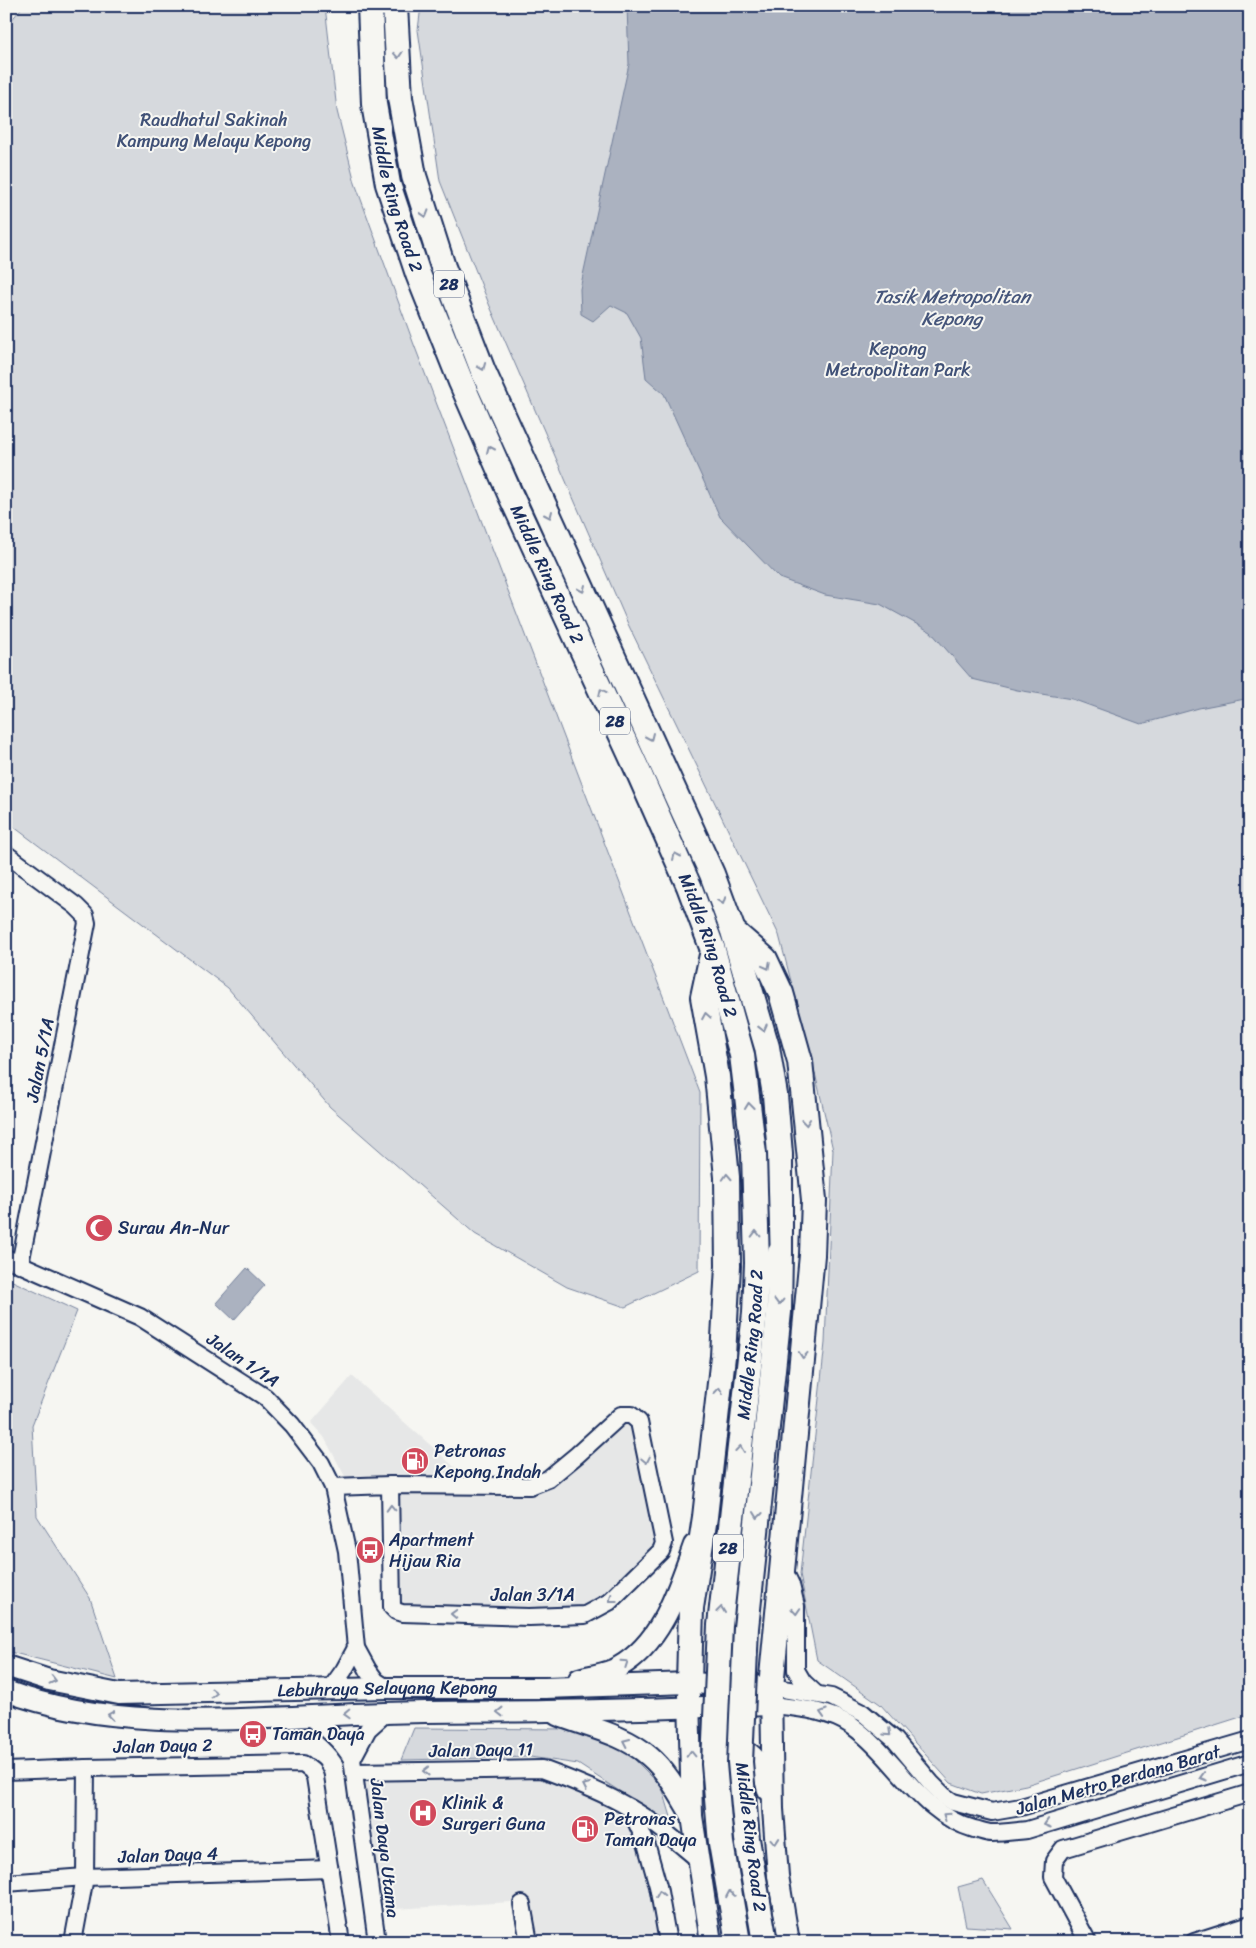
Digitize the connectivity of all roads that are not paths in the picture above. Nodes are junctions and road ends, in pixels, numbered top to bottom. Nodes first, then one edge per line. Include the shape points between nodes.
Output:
1 (370, 6) edge
2 (394, 6) edge
3 (6, 854) edge
4 (733, 931) junction
5 (712, 950) junction
6 (13, 1261) edge
7 (390, 1485) junction
8 (333, 1488) junction
9 (705, 1517) junction
10 (782, 1566) junction
11 (778, 1603) junction
12 (691, 1608) junction
13 (356, 1648) junction
14 (6, 1666) edge
15 (689, 1683) junction
16 (387, 1688) junction
17 (546, 1688) junction
18 (329, 1690) junction
19 (6, 1691) edge
20 (816, 1694) junction
21 (771, 1696) junction
22 (689, 1708) junction
23 (549, 1711) junction
24 (387, 1712) junction
25 (307, 1715) junction
26 (1250, 1740) edge
27 (1250, 1763) edge
28 (354, 1766) junction
29 (86, 1768) junction
30 (6, 1772) edge
31 (1250, 1793) edge
32 (692, 1806) junction
33 (630, 1807) junction
34 (773, 1809) junction
35 (992, 1812) junction
36 (991, 1834) junction
37 (698, 1859) junction
38 (330, 1869) junction
39 (85, 1877) junction
40 (6, 1883) edge
41 (522, 1904) dead end
42 (1250, 1924) edge
43 (73, 1942) edge
44 (341, 1942) edge
45 (377, 1942) edge
46 (529, 1942) edge
47 (668, 1942) edge
48 (711, 1942) edge
49 (738, 1942) edge
50 (765, 1942) edge
51 (789, 1942) edge
52 (1088, 1942) edge
53 (1194, 1942) edge

5 -> 1 highway, Middle Ring Road 2 / 28 via 689,886 510,494 418,274 388,184 374,104
2 -> 4 highway, Middle Ring Road 2 / 28 via 400,98 414,176 443,267 483,371 712,874
3 - 6 street, Jalan 5/1A via 76,906 85,915 87,923
4 -> 10 highway via 765,960 781,993 800,1061 814,1200 812,1255
4 -> 50 highway, Middle Ring Road 2 / 28, bridge via 768,1047 780,1154 779,1312 746,1628 740,1762 747,1839
9 -> 5 highway via 723,1356 728,1266 727,1177 717,1076 703,997
49 -> 5 highway, Middle Ring Road 2 / 28, bridge via 721,1843 714,1764 720,1625 755,1313 757,1263 754,1154 742,1055
6 - 8 street, Jalan 1/1A via 140,1317 265,1397 321,1463
7 -> 7 street, Jalan 3/1A via 530,1486 548,1479 621,1415 632,1414 639,1422 664,1542 661,1551 610,1602 585,1615 529,1617 402,1613 392,1607
7 - 8 street
8 - 13 street, Jalan 1/1A via 347,1551
9 - 12 highway
17 -> 9 main road via 618,1668 634,1657 662,1623
10 - 11 highway
10 -> 20 street via 796,1606 796,1670
11 - 12 highway via 762,1628 751,1637 736,1642 712,1635 703,1628
11 - 21 highway
12 - 15 highway
13 - 16 street, Jalan 1/1A via 376,1681
13 - 18 street
14 -> 18 main road, Lebuhraya Selayang Kepong via 49,1680 118,1694
15 - 17 main road, Lebuhraya Selayang Kepong
15 - 21 main road, Lebuhraya Selayang Kepong
15 - 22 main road
16 - 17 main road, Lebuhraya Selayang Kepong
16 - 18 main road, Lebuhraya Selayang Kepong
25 -> 19 main road, Lebuhraya Selayang Kepong via 160,1720 75,1710
20 - 21 street, Jalan Metro Perdana Barat
20 -> 35 street, Jalan Metro Perdana Barat via 845,1702 883,1728 944,1796 963,1806
21 - 22 main road, Lebuhraya Selayang Kepong
21 - 34 main road
36 -> 21 street, Jalan Metro Perdana Barat via 957,1824 934,1808 867,1738 851,1726
22 - 23 main road, Lebuhraya Selayang Kepong
32 -> 22 main road
23 -> 24 main road, Lebuhraya Selayang Kepong
32 -> 23 main road via 650,1756 635,1746
24 -> 25 main road, Lebuhraya Selayang Kepong
24 - 28 street, Jalan Daya Utama via 368,1729
25 - 28 street, Jalan Daya Utama via 344,1744
26 - 35 street, Jalan Metro Perdana Barat via 1021,1807
27 -> 36 street, Jalan Metro Perdana Barat via 1027,1830
33 -> 28 street, Jalan Daya 11 via 542,1769
28 - 45 street, Jalan Daya Utama
29 - 30 street, Jalan Daya 2
29 - 38 street, Jalan Daya 2 via 303,1764 315,1777
29 - 39 street
31 - 52 street via 1063,1849 1054,1861 1052,1877
32 - 34 main road via 712,1762 724,1753 738,1750 751,1755 759,1766
32 - 37 main road
33 - 37 street, Jalan Daya 11
47 -> 33 street via 646,1843
34 -> 51 main road via 778,1876
35 - 36 street
37 - 48 main road
38 - 39 street, Jalan Daya 4
38 - 44 street
39 - 40 street, Jalan Daya 4
39 - 43 street
41 - 46 street
42 - 53 street

